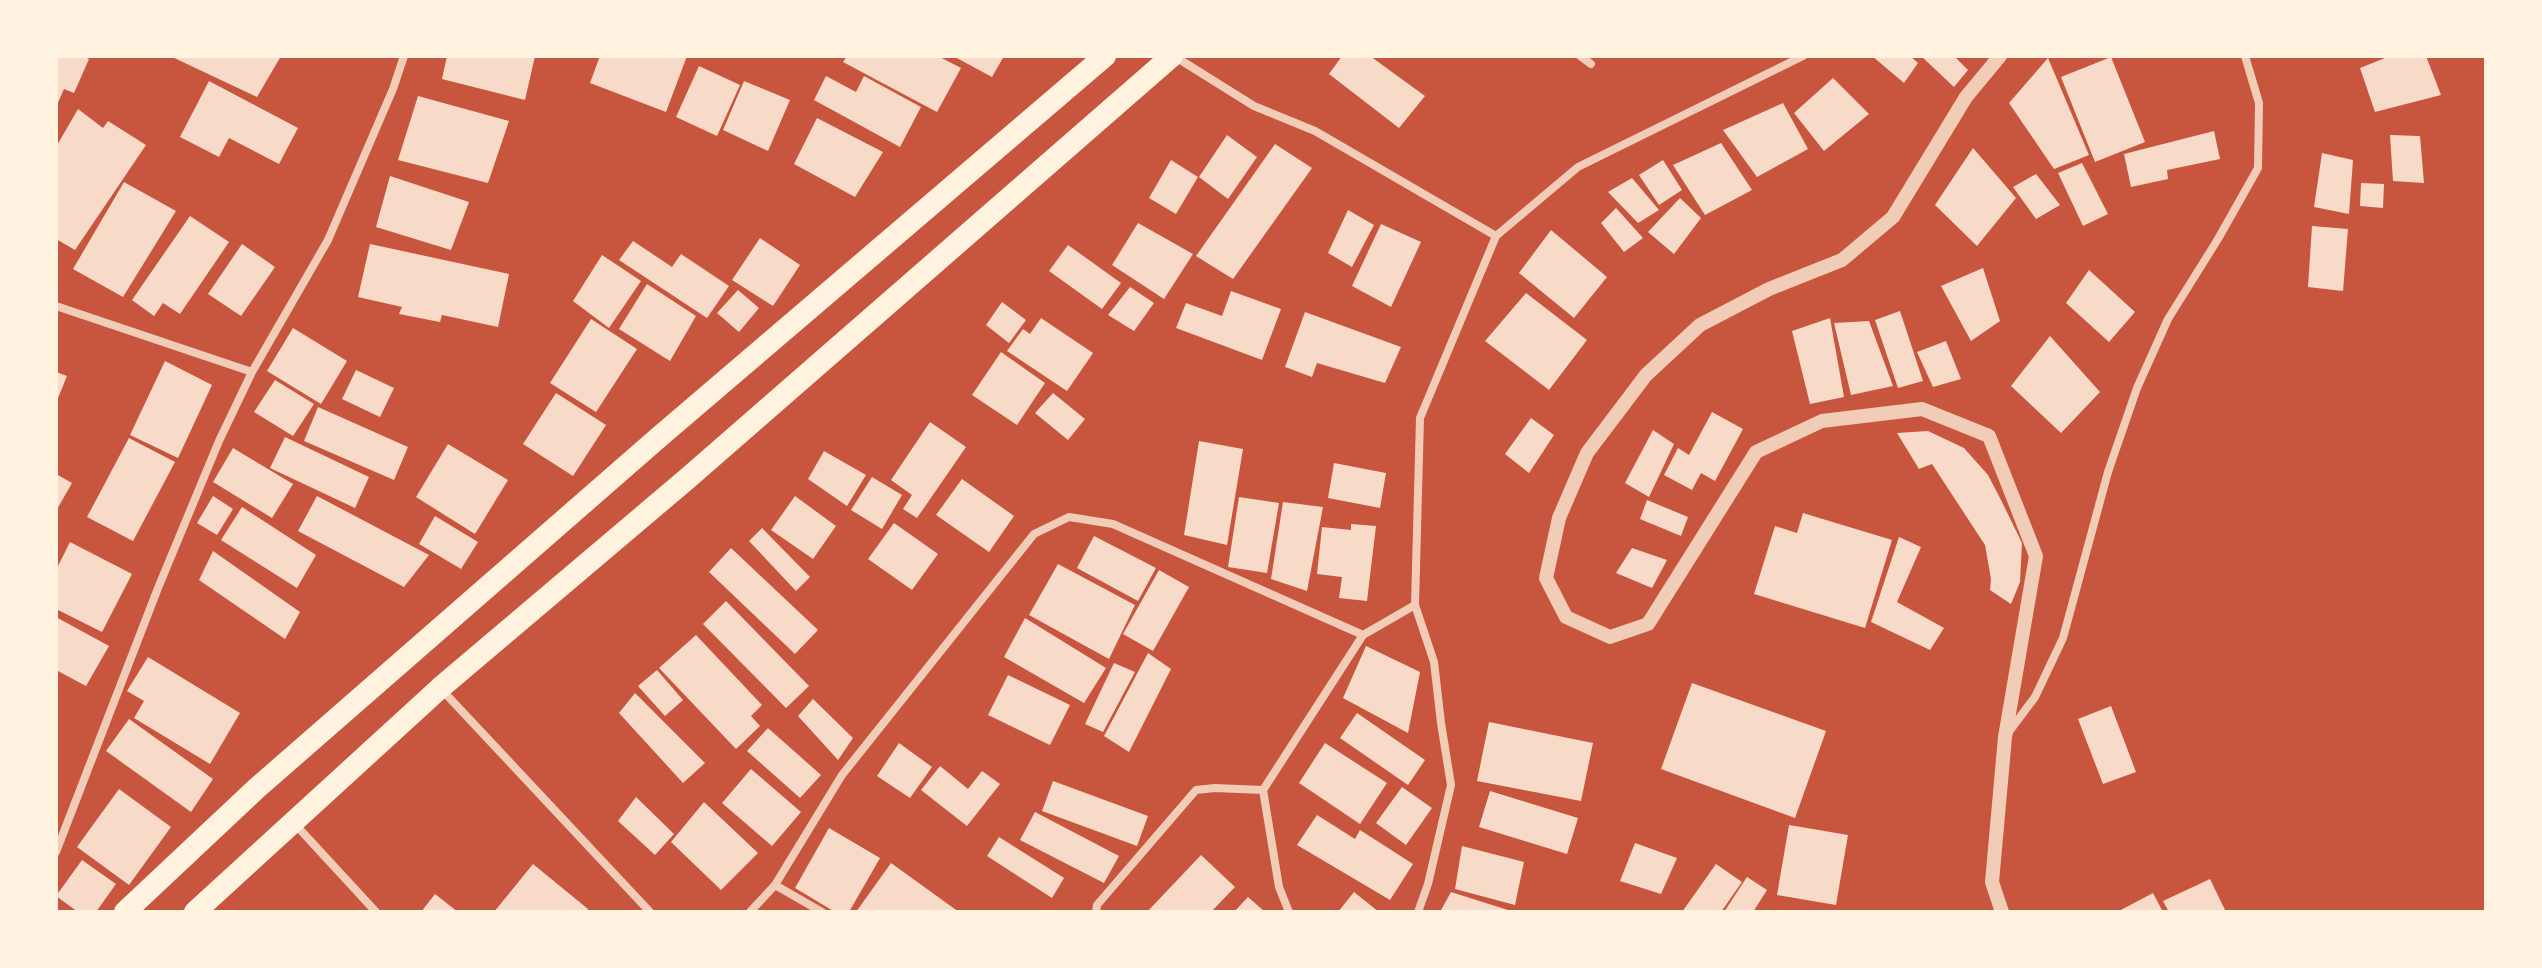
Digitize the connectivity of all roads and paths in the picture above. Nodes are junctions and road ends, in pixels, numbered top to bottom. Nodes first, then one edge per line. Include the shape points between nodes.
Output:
1 (404, 56) edge
2 (1105, 56) edge
3 (1173, 56) edge
4 (1580, 56) edge
5 (1803, 56) edge
6 (2000, 56) edge
7 (2245, 56) edge
8 (1591, 64) dead end
9 (1496, 236) junction
10 (56, 306) edge
11 (252, 372) junction
12 (1415, 605) junction
13 (1363, 635) junction
14 (440, 688) junction
15 (2005, 737) junction
16 (1263, 790) junction
17 (293, 822) junction
18 (56, 852) edge
19 (775, 885) junction
20 (125, 912) edge
21 (195, 912) edge
22 (376, 912) edge
23 (650, 912) edge
24 (750, 912) edge
25 (822, 912) edge
26 (1096, 912) edge
27 (1289, 912) edge
28 (1418, 912) edge
29 (2002, 912) edge

1 - 11 street via 328,240
2 - 20 highway via 257,788
3 - 9 street via 1254,106 1315,131
3 - 14 highway
4 - 8 street
5 - 9 street via 1578,167
6 - 15 street via 1966,97 1893,217 1842,260 1769,289 1700,325 1646,375 1587,453 1559,518 1546,578 1566,617 1610,637 1648,624 1756,452 1822,421 1922,409 1989,436 2036,556
7 - 15 street via 2259,103 2258,168 2168,319 2108,472 2063,638 2035,697
9 - 12 street via 1420,418
10 - 11 street
11 - 18 street via 158,588
12 - 13 street
12 - 28 street via 1434,662 1451,785
13 - 16 street
13 - 19 street via 1113,524 1069,517 1034,534 1024,546 842,775
14 - 17 highway
14 - 23 street
15 - 29 street via 1992,882
16 - 26 street via 1196,790
16 - 27 street via 1279,887
17 - 21 highway
17 - 22 street
19 - 24 street
19 - 25 street

